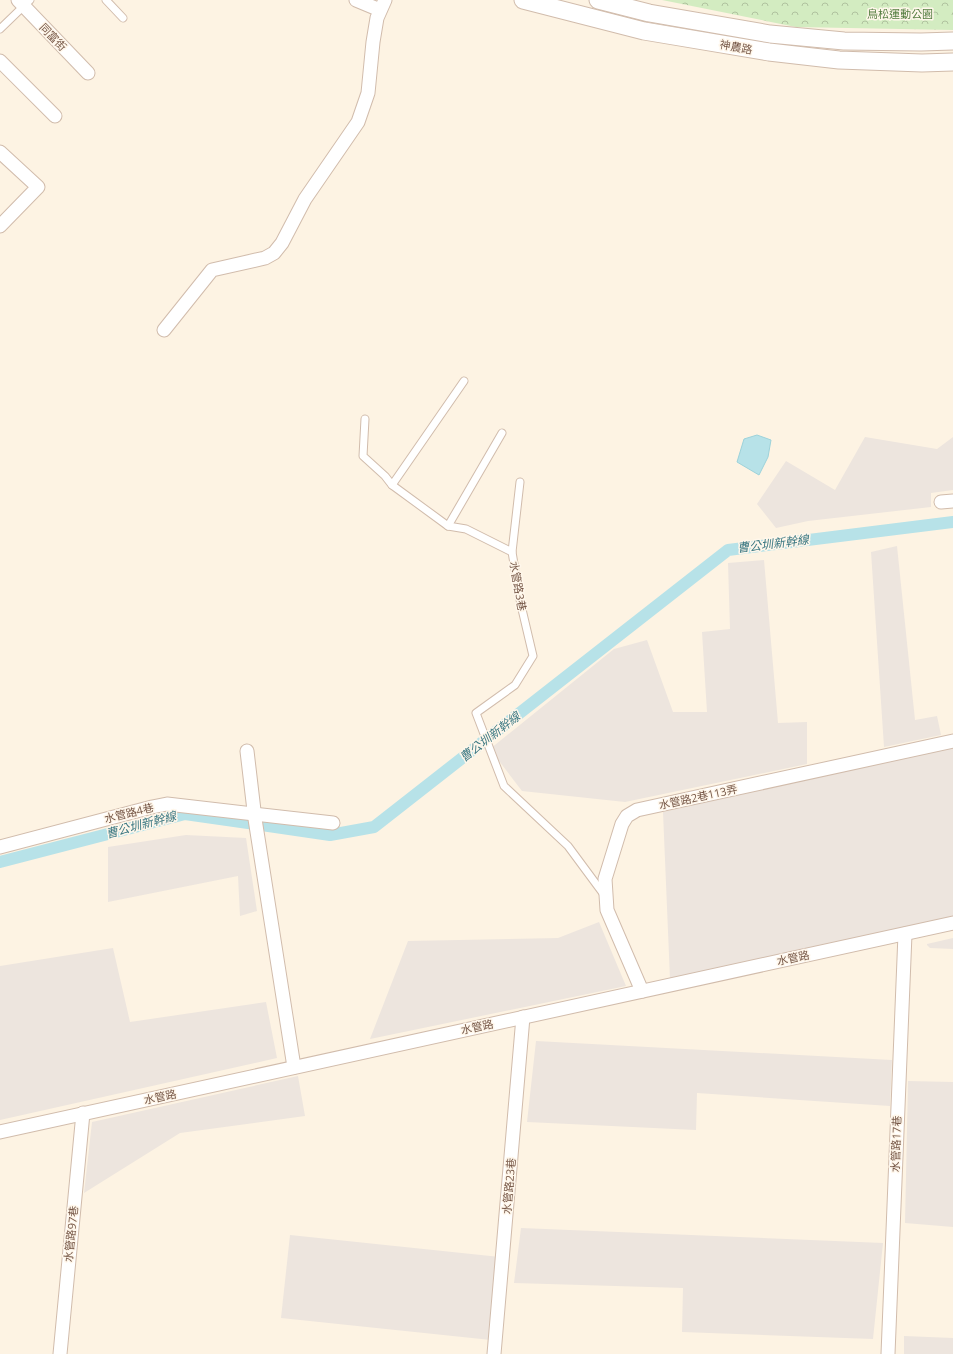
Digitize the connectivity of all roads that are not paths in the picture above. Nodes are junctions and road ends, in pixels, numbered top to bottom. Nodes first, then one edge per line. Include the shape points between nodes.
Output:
1 (106, 0) edge
2 (356, 0) edge
3 (523, 0) edge
4 (598, 0) edge
5 (24, 2) edge
6 (383, 5) edge
7 (123, 18) dead end
8 (0, 29) edge
9 (953, 41) edge
10 (0, 62) edge
11 (953, 62) edge
12 (88, 73) dead end
13 (55, 116) dead end
14 (0, 152) edge
15 (0, 226) edge
16 (164, 330) dead end
17 (464, 381) dead end
18 (365, 418) dead end
19 (502, 433) dead end
20 (520, 482) dead end
21 (392, 484) junction
22 (448, 526) junction
23 (512, 552) junction
24 (953, 741) edge
25 (247, 751) dead end
26 (255, 816) junction
27 (333, 823) dead end
28 (0, 847) edge
29 (606, 898) junction
30 (953, 923) edge
31 (905, 934) junction
32 (642, 992) junction
33 (523, 1017) junction
34 (294, 1067) junction
35 (83, 1113) junction
36 (0, 1132) edge
37 (60, 1354) edge
38 (494, 1354) edge
39 (888, 1354) edge

1 - 7 lane
2 - 6 street
3 - 11 street, 神農路 via 644,31 769,52 839,60
4 - 9 street, 神農路 via 649,13 770,34 844,41
5 - 8 lane
5 - 12 street, 同富街
6 - 16 street via 377,18 368,93 358,122 305,199 279,248 265,258 212,270
10 - 13 street
14 - 15 street via 38,187
17 - 21 lane
18 - 21 lane, 水管路3巷 via 363,456
19 - 22 lane
20 - 23 lane
21 - 22 lane, 水管路3巷
22 - 23 lane, 水管路3巷 via 466,529
23 - 29 lane, 水管路3巷 via 533,656 515,685 476,713 504,786 568,846
24 - 29 street, 水管路2巷113弄 via 637,810 627,816 622,824 605,879
25 - 26 street
26 - 27 street, 水管路4巷
26 - 28 street, 水管路4巷 via 167,804
26 - 34 street
29 - 32 street, 水管路2巷113弄 via 607,910
30 - 31 street, 水管路
31 - 32 street, 水管路
31 - 39 street, 水管路17巷
32 - 33 street, 水管路
33 - 34 street, 水管路
33 - 38 street, 水管路23巷
34 - 35 street, 水管路
35 - 36 street, 水管路
35 - 37 street, 水管路97巷

